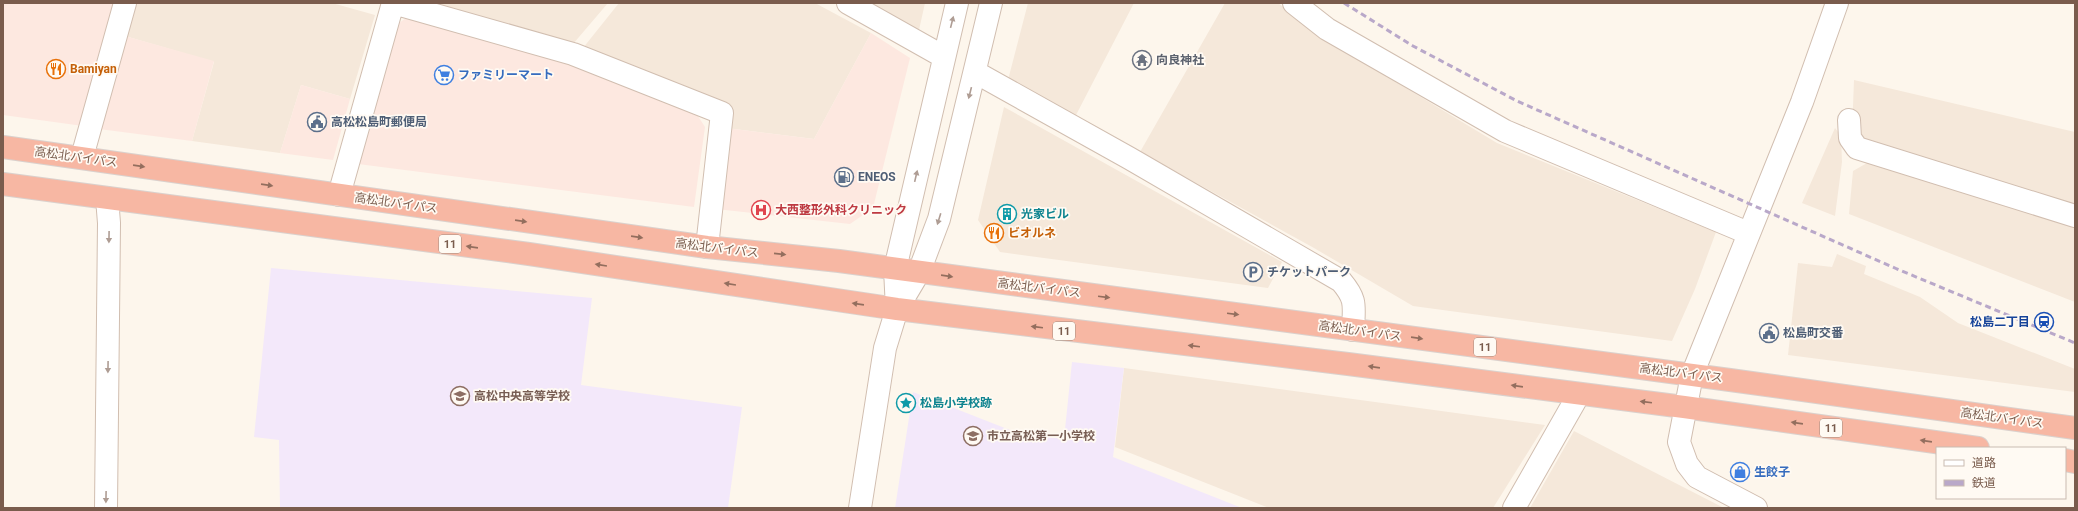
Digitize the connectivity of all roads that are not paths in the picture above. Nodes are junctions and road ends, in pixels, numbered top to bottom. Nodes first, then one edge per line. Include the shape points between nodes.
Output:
1 (125, 3) edge
2 (393, 3) edge
3 (848, 3) edge
4 (957, 3) edge
5 (991, 3) edge
6 (1294, 3) edge
7 (1837, 3) edge
8 (944, 57) junction
9 (975, 72) junction
10 (1849, 120) dead end
11 (3, 147) edge
12 (82, 157) junction
13 (3, 184) edge
14 (339, 195) junction
15 (107, 198) junction
16 (2075, 216) edge
17 (1748, 234) junction
18 (707, 247) junction
19 (895, 269) junction
20 (919, 272) junction
21 (897, 309) junction
22 (1354, 330) junction
23 (1692, 375) junction
24 (1579, 394) junction
25 (1684, 407) junction
26 (2075, 428) edge
27 (1971, 447) edge
28 (106, 508) edge
29 (860, 508) edge
30 (1514, 508) edge
31 (1756, 508) edge

1 - 12 street
2 - 14 street
2 - 18 street via 572,54 722,113
3 - 8 street
8 -> 4 street
5 - 9 street
6 - 17 street via 1327,29 1505,131
7 - 17 street via 1802,102
19 -> 8 street
9 -> 20 street via 939,219
9 - 22 street via 1341,281 1351,294 1354,304
10 - 16 street via 1850,138 1857,148
11 - 12 highway, 高松北バイパス / 11
12 -> 14 highway, 高松北バイパス / 11
13 - 15 highway, 11
14 -> 18 highway, 高松北バイパス / 11
21 -> 15 highway, 11 via 529,254
15 -> 28 street via 109,223
17 - 23 street
18 -> 19 highway, 高松北バイパス / 11
19 - 20 highway, 高松北バイパス / 11
19 - 21 street
20 - 21 street
20 -> 22 highway, 高松北バイパス / 11
24 -> 21 highway, 11
21 - 29 street via 885,348
22 -> 23 highway, 高松北バイパス / 11
23 - 25 street
23 - 26 highway, 高松北バイパス / 11
25 -> 24 highway, 11
24 - 30 street
27 -> 25 highway, 11
25 - 31 street via 1679,442 1687,464 1697,477

